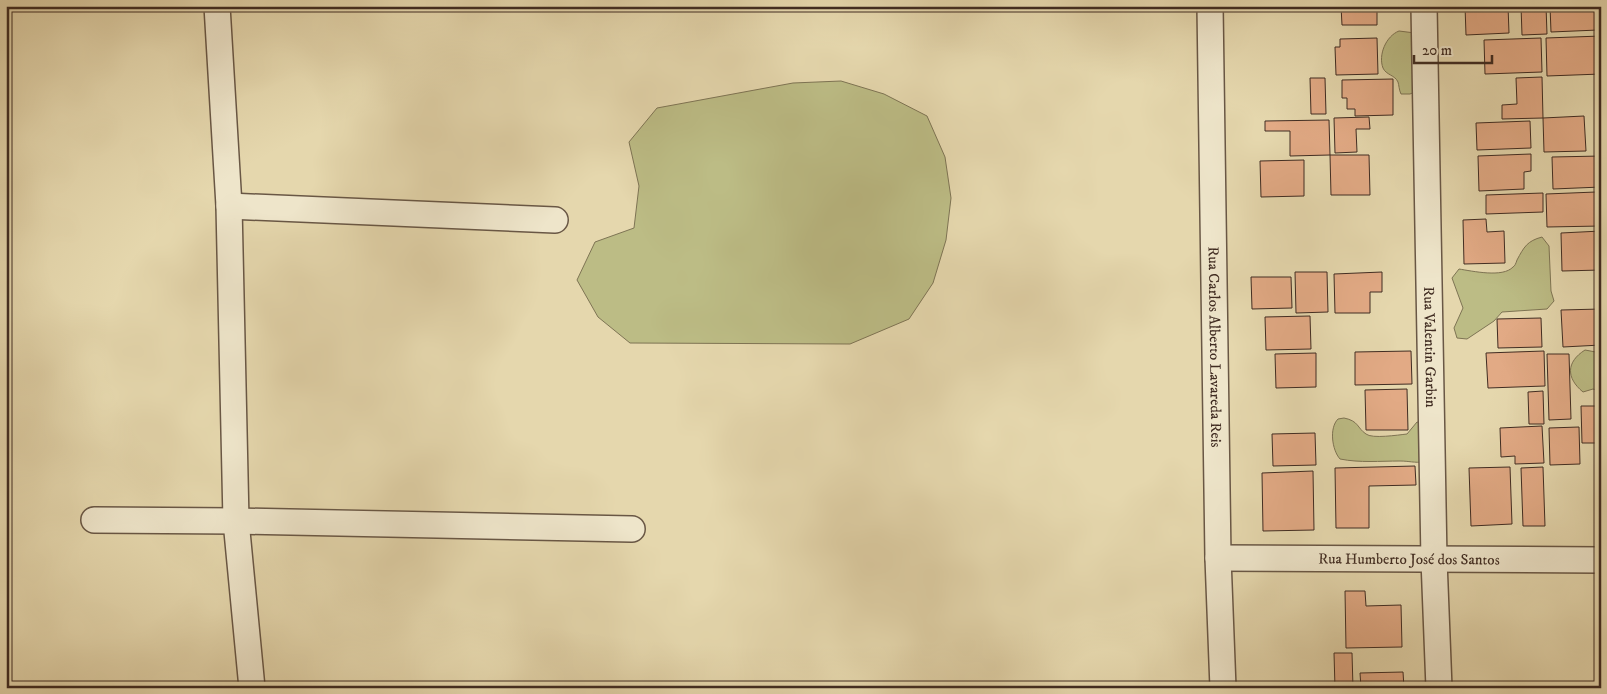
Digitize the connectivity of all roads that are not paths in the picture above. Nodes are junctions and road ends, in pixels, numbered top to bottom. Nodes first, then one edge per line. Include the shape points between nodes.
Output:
1 (217, 6) edge
2 (1210, 6) edge
3 (1424, 6) edge
4 (229, 206) junction
5 (555, 220) dead end
6 (94, 520) dead end
7 (236, 521) junction
8 (632, 529) dead end
9 (1218, 558) junction
10 (1434, 560) junction
11 (1601, 560) edge
12 (252, 688) edge
13 (1223, 688) edge
14 (1439, 688) edge

1 - 4 street
2 - 9 street, Rua Carlos Alberto Lavareda Reis
3 - 10 street, Rua Valentin Garbin
4 - 5 street
4 - 7 street
6 - 7 street
7 - 8 street
7 - 12 street
9 - 10 street, Rua Humberto José dos Santos
9 - 13 street, Rua Carlos Alberto Lavareda Reis
10 - 11 street, Rua Humberto José dos Santos
10 - 14 street, Rua Valentin Garbin

